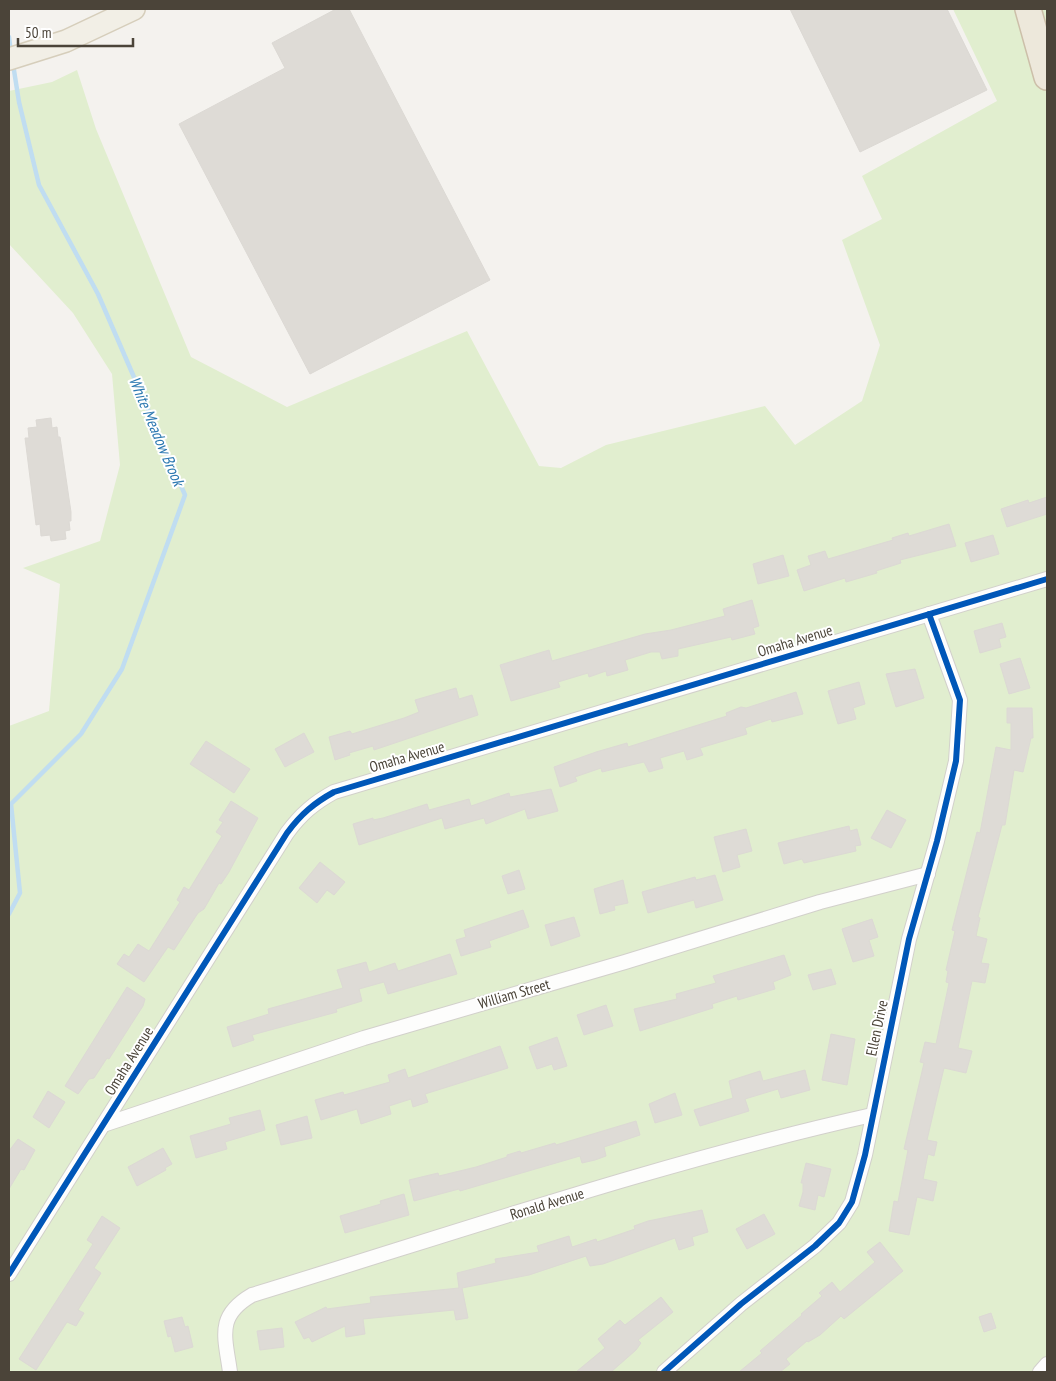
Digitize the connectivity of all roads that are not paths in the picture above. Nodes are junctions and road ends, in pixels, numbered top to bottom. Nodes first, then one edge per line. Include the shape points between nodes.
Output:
1 (134, 9) edge
2 (1028, 9) edge
3 (9, 59) edge
4 (1047, 76) edge
5 (1047, 579) edge
6 (929, 614) junction
7 (928, 874) junction
8 (872, 1115) junction
9 (103, 1125) junction
10 (9, 1274) edge
11 (1047, 1364) edge
12 (230, 1372) edge
13 (664, 1372) edge
14 (1040, 1372) edge

1 - 3 main road via 66,41
2 - 4 highway
5 - 6 street, Omaha Avenue
6 - 7 street, Ellen Drive via 960,700 956,761
6 - 9 street, Omaha Avenue via 334,792 313,804 287,832
7 - 8 street, Ellen Drive via 909,939
7 - 9 street, William Street via 810,905 364,1038
8 - 12 street, Ronald Avenue via 782,1135 641,1175 252,1295 236,1305 226,1320
8 - 13 street, Ellen Drive via 852,1202 839,1223
9 - 10 street, Omaha Avenue
11 - 14 street

